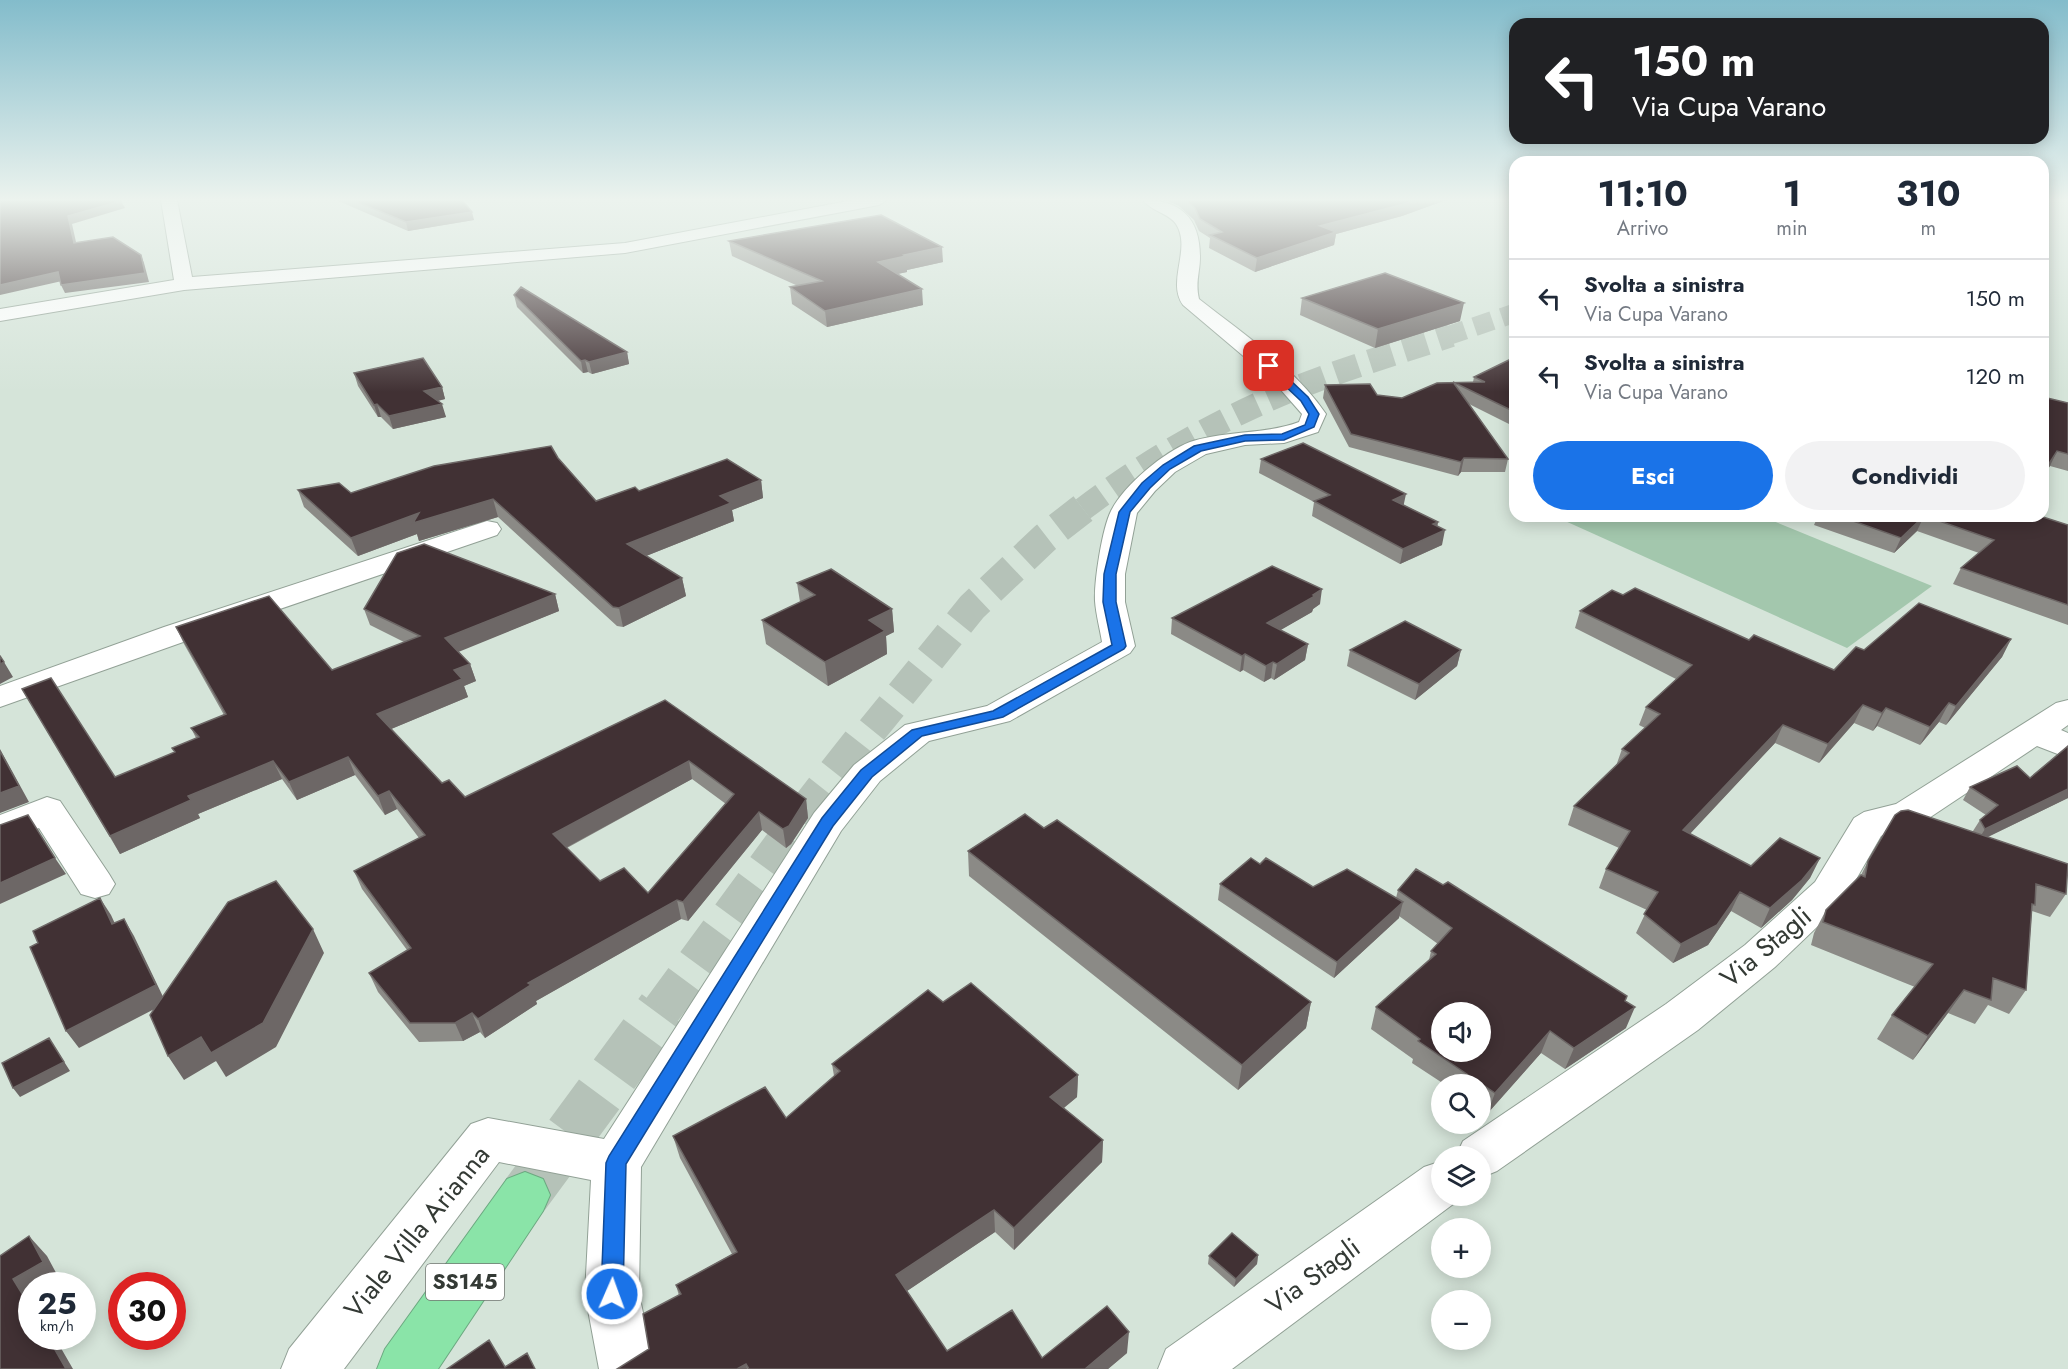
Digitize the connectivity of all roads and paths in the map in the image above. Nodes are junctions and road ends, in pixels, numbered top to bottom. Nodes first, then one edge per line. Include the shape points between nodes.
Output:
1 (180, 264) edge
2 (430, 264) edge
3 (1190, 264) edge
4 (184, 284) junction
5 (0, 315) edge
6 (487, 529) dead end
7 (0, 697) edge
8 (2057, 729) edge
9 (0, 830) edge
10 (95, 884) dead end
11 (1491, 1148) edge
12 (616, 1163) junction
13 (1431, 1191) edge
14 (525, 1195) tunnel mouth
15 (309, 1369) edge
16 (405, 1369) edge
17 (627, 1369) edge
18 (1186, 1369) edge

1 - 4 street
2 - 4 street
3 - 12 street via 1185,287 1190,301 1304,399 1314,414 1309,427 1284,436 1245,438 1198,448 1166,467 1124,512 1110,574 1110,602 1119,646 998,714 917,733 867,773 827,822
4 - 5 street
6 - 7 street
8 - 11 street, Via Stagli via 1907,816 1877,821 1867,827 1830,892 1760,956 1682,1017
9 - 10 street via 47,810
12 - 15 street, Viale Villa Arianna via 488,1139
12 - 17 street via 612,1294
13 - 18 street, Via Stagli
14 - 16 highway, SS145

